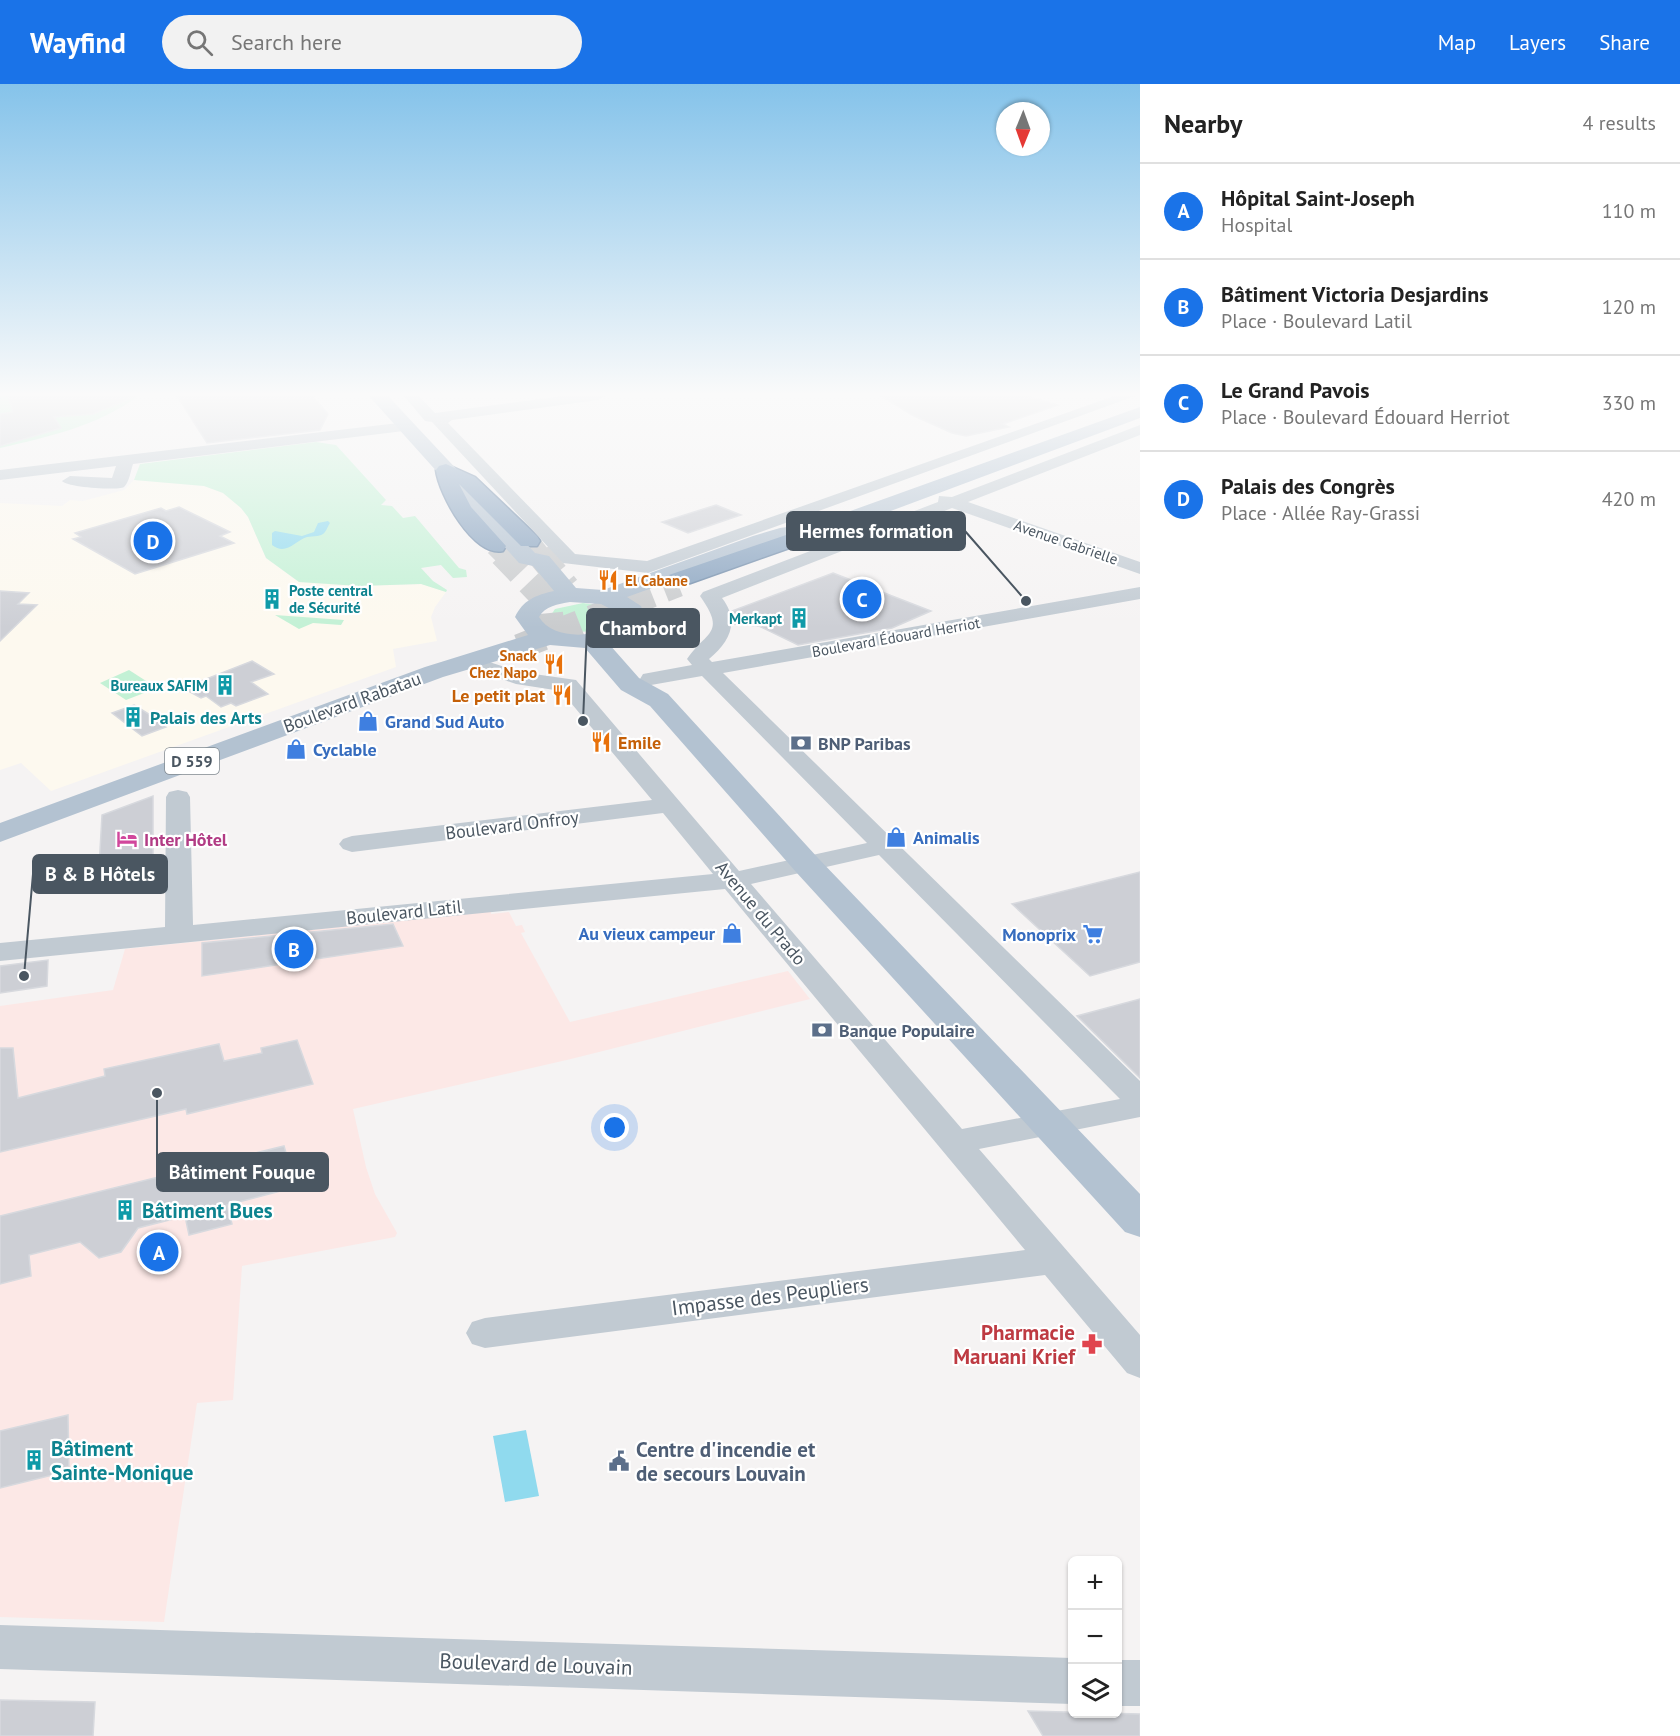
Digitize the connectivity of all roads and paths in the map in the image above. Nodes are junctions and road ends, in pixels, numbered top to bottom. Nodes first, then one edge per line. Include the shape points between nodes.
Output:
1 (122, 473) edge
2 (443, 473) edge
3 (450, 473) edge
4 (488, 473) edge
5 (924, 473) edge
6 (964, 473) edge
7 (1011, 473) edge
8 (0, 476) edge
9 (924, 492) junction
10 (951, 502) junction
11 (821, 529) junction
12 (495, 546) tunnel mouth
13 (726, 546) junction
14 (1140, 547) edge
15 (1113, 558) junction
16 (1140, 568) edge
17 (676, 582) tunnel mouth
18 (1140, 593) edge
19 (561, 597) junction
20 (606, 597) junction
21 (632, 611) junction
22 (540, 632) junction
23 (603, 639) junction
24 (471, 662) junction
25 (702, 665) junction
26 (434, 672) junction
27 (653, 688) junction
28 (178, 797) dead end
29 (671, 805) junction
30 (0, 833) edge
31 (352, 844) dead end
32 (883, 847) junction
33 (807, 865) junction
34 (732, 880) junction
35 (179, 934) junction
36 (0, 952) edge
37 (1140, 1100) edge
38 (1140, 1106) edge
39 (1050, 1123) junction
40 (953, 1142) junction
41 (1140, 1221) edge
42 (1055, 1260) junction
43 (485, 1333) dead end
44 (1140, 1362) edge
45 (0, 1647) edge
46 (1068, 1681) edge
47 (1122, 1683) edge
48 (1140, 1683) edge

1 - 8 street via 118,483
2 - 12 highway via 454,500
3 - 19 main road via 528,549 521,564
4 - 13 street via 570,559 648,567
5 - 13 street
6 - 9 main road
7 - 10 street
9 - 10 street, Avenue Gabrielle
9 - 11 main road
10 - 15 street, Avenue Gabrielle
10 - 25 street via 710,596 721,611 723,624
11 - 13 main road
11 - 17 highway
11 - 21 main road via 801,546
13 - 20 main road
14 - 15 street
15 - 16 street, Avenue Gabrielle
18 - 25 street, Boulevard Édouard Herriot
19 - 20 main road
19 - 22 main road via 538,604 529,613 527,617
20 - 21 main road
21 - 23 main road via 635,616 630,627
22 - 23 main road
22 - 24 main road, Boulevard Rabatau / D 559 via 528,641
22 - 26 main road, Boulevard Rabatau / D 559 via 517,635 460,656
23 - 27 main road
24 - 26 main road, Boulevard Rabatau / D 559
24 - 29 street, Avenue du Prado via 516,678 568,685
25 - 27 street, Boulevard Édouard Herriot
25 - 32 street
26 - 30 main road, Boulevard Rabatau / D 559
27 - 33 main road
28 - 35 street
29 - 31 street, Boulevard Onfroy
29 - 34 street, Avenue du Prado
32 - 33 street
32 - 37 street
33 - 34 street, Boulevard Latil
33 - 39 main road
34 - 35 street, Boulevard Latil
34 - 40 street, Avenue du Prado
35 - 36 street, Boulevard Latil
38 - 39 street
39 - 40 street
39 - 41 main road
40 - 42 street, Avenue du Prado
42 - 43 street, Impasse des Peupliers
42 - 44 street, Avenue du Prado
45 - 46 street, Boulevard de Louvain
47 - 48 street

